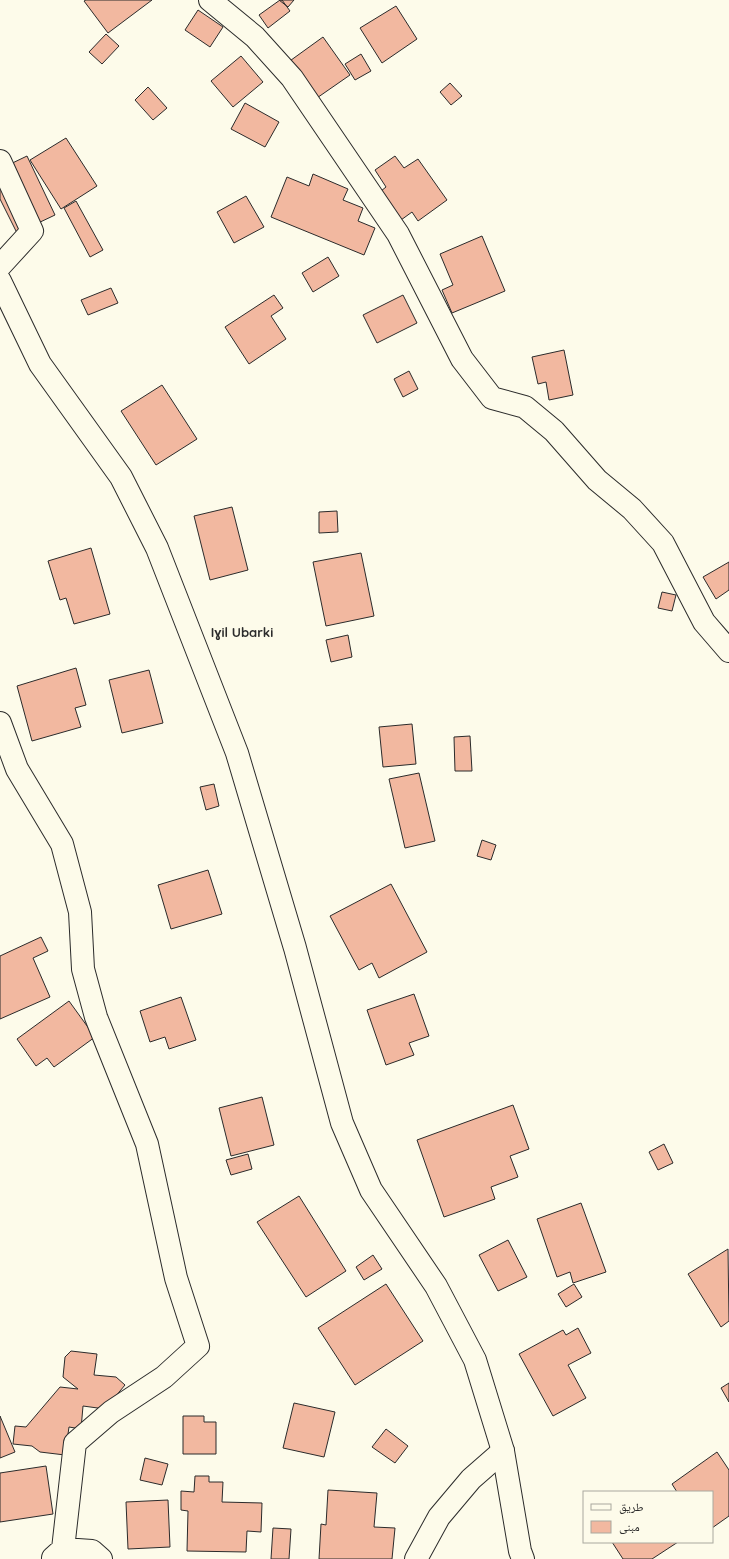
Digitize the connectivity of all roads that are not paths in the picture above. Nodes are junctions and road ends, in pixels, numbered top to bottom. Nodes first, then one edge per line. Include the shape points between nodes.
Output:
1 (210, 0) edge
2 (0, 161) edge
3 (0, 266) edge
4 (0, 280) edge
5 (729, 651) edge
6 (0, 723) edge
7 (503, 1451) junction
8 (58, 1554) edge
9 (101, 1559) edge
10 (416, 1559) edge
11 (523, 1559) edge

1 - 5 street via 255,37 292,78 398,234 462,359 492,398 525,407 554,431 597,480 632,509 663,543 704,622
2 - 3 street via 32,230
4 - 7 street via 40,364 121,478 157,548 237,753 342,1124 371,1190 436,1286 475,1360
6 - 8 street via 17,769 62,844 80,912 83,969 96,1017 147,1144 176,1278 198,1346 164,1377 111,1412 75,1443
7 - 10 street via 471,1479 439,1517
7 - 11 street
8 - 9 street via 92,1551

